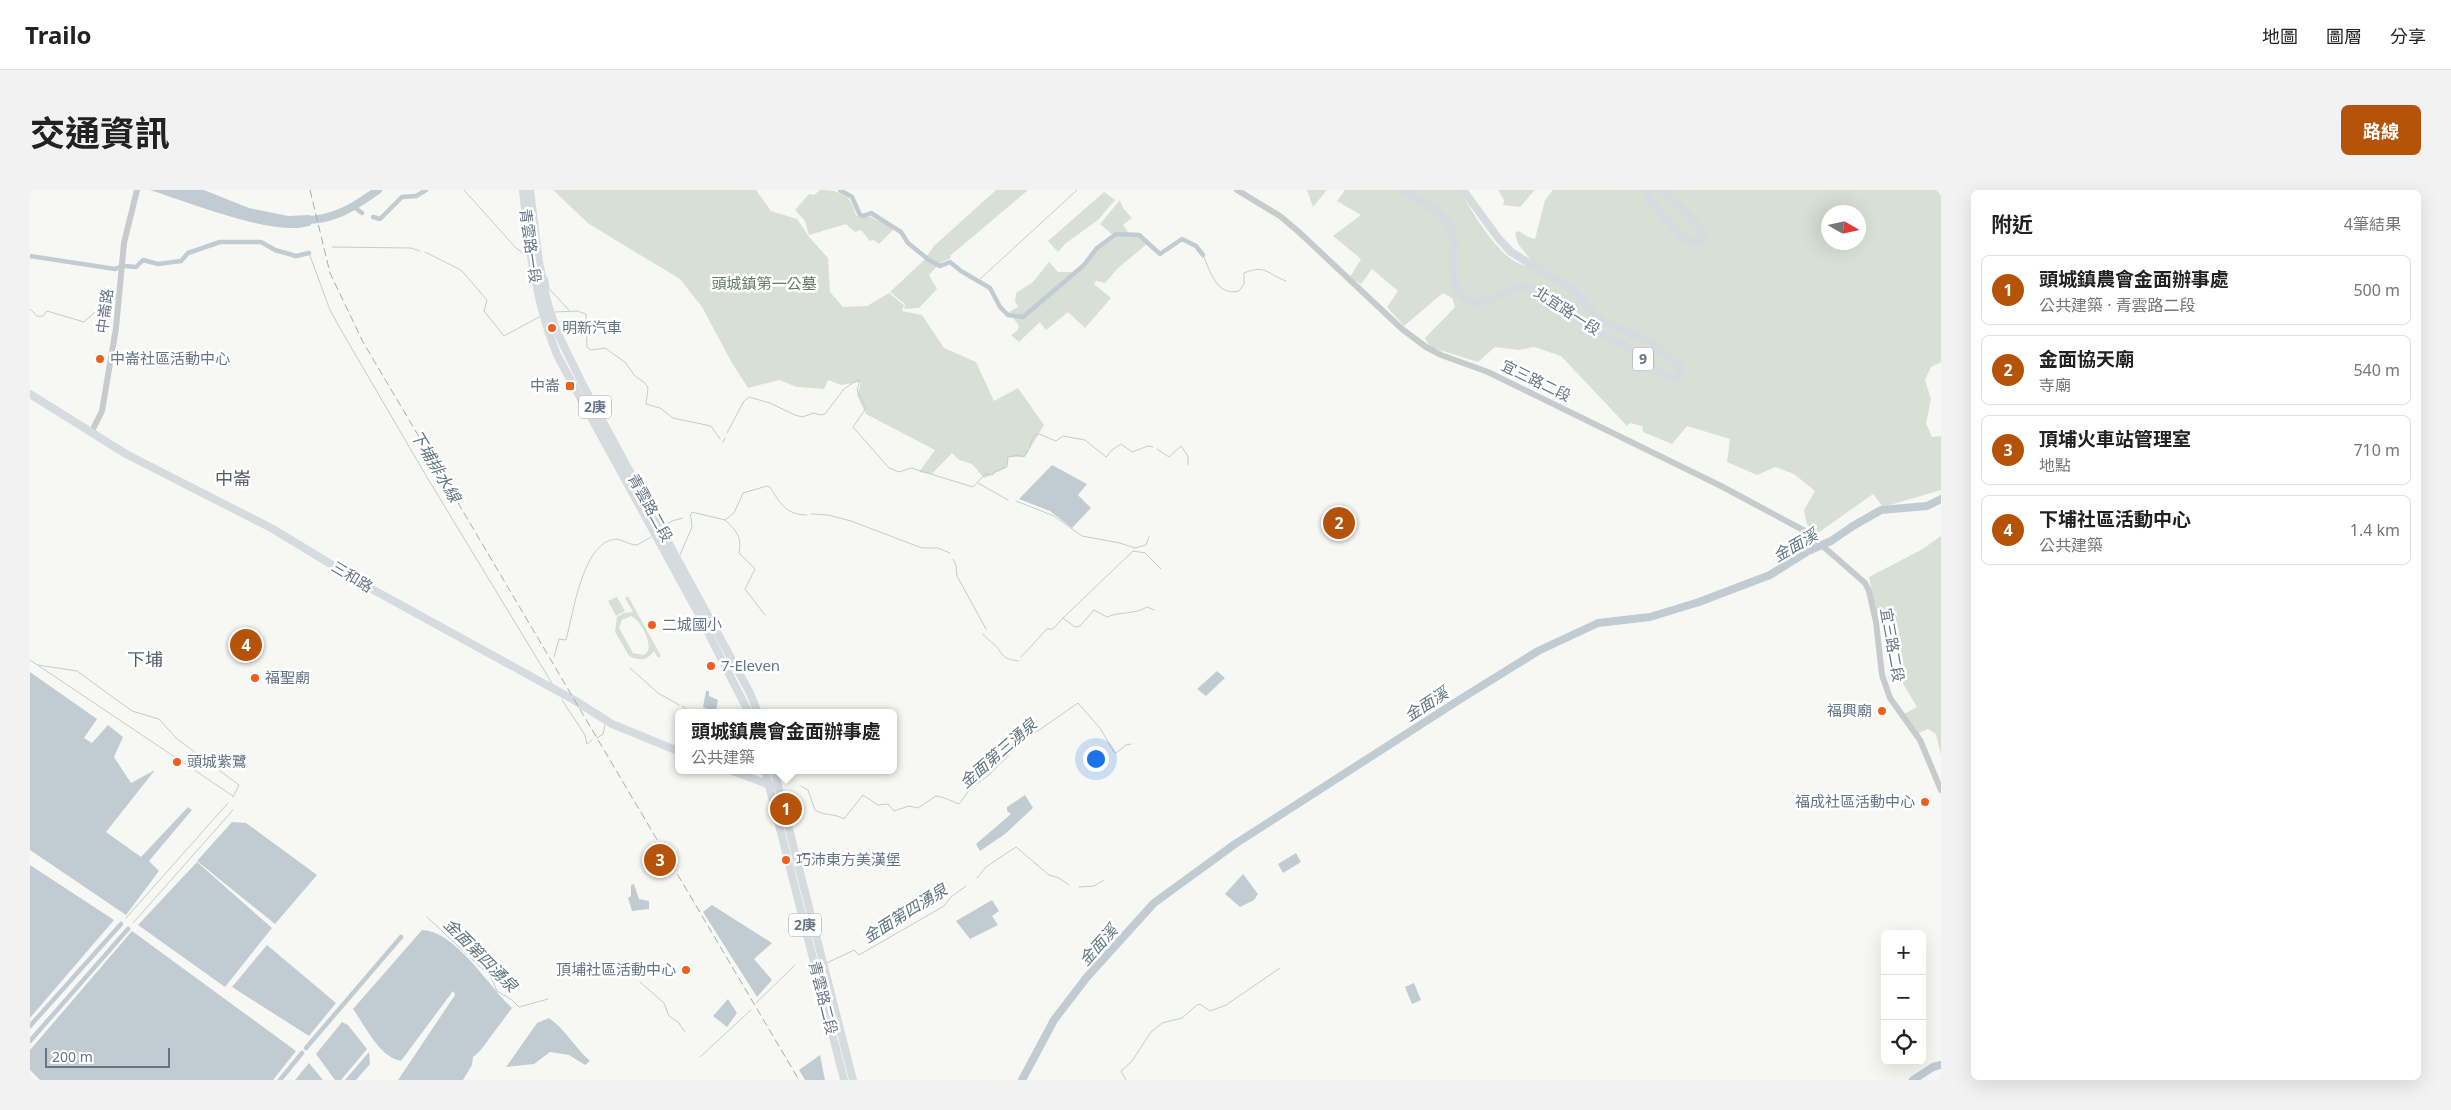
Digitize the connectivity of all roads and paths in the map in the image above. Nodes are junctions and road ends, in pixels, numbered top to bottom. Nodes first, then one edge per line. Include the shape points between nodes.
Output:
1 (137, 190) edge
2 (523, 190) edge
3 (530, 190) edge
4 (1237, 190) edge
5 (1404, 190) edge
6 (1463, 190) edge
7 (1647, 190) edge
8 (1663, 190) edge
9 (543, 302) junction
10 (30, 394) edge
11 (92, 433) junction
12 (698, 611) junction
13 (747, 709) edge
14 (756, 709) edge
15 (675, 750) edge
16 (740, 774) edge
17 (767, 774) edge
18 (775, 774) edge
19 (769, 785) junction
20 (779, 789) junction
21 (1941, 790) edge
22 (844, 1080) edge
23 (853, 1080) edge

1 - 11 street, 中崙路 via 124,243 116,328 104,403
2 - 9 main road, 青雲路一段 / 2庚 via 531,268
3 - 9 main road, 青雲路一段 / 2庚
4 - 21 street, 宜三路二段 via 1280,216 1402,329 1426,347 1603,426 1808,533 1869,591 1882,675 1890,698 1920,740
5 - 6 main road, 北宜路一段 / 9 via 1447,221 1452,238 1454,280 1463,298 1476,304 1511,288 1534,288 1667,376 1680,376 1681,367 1656,346 1640,336 1603,322 1573,290 1512,252
7 - 8 main road via 1649,199 1684,240 1700,242 1703,235 1700,226
9 - 12 main road, 青雲路二段 / 2庚 via 548,319
10 - 11 main road, 三和路
11 - 15 main road, 三和路 via 273,529 362,584 612,724
12 - 13 main road, 青雲路二段 / 2庚
12 - 14 main road, 青雲路二段 / 2庚 via 750,693
16 - 19 main road
17 - 19 main road, 青雲路二段 / 2庚
18 - 20 main road, 青雲路二段 / 2庚
19 - 20 main road
19 - 22 main road, 青雲路二段 / 2庚
20 - 23 main road, 青雲路二段 / 2庚

